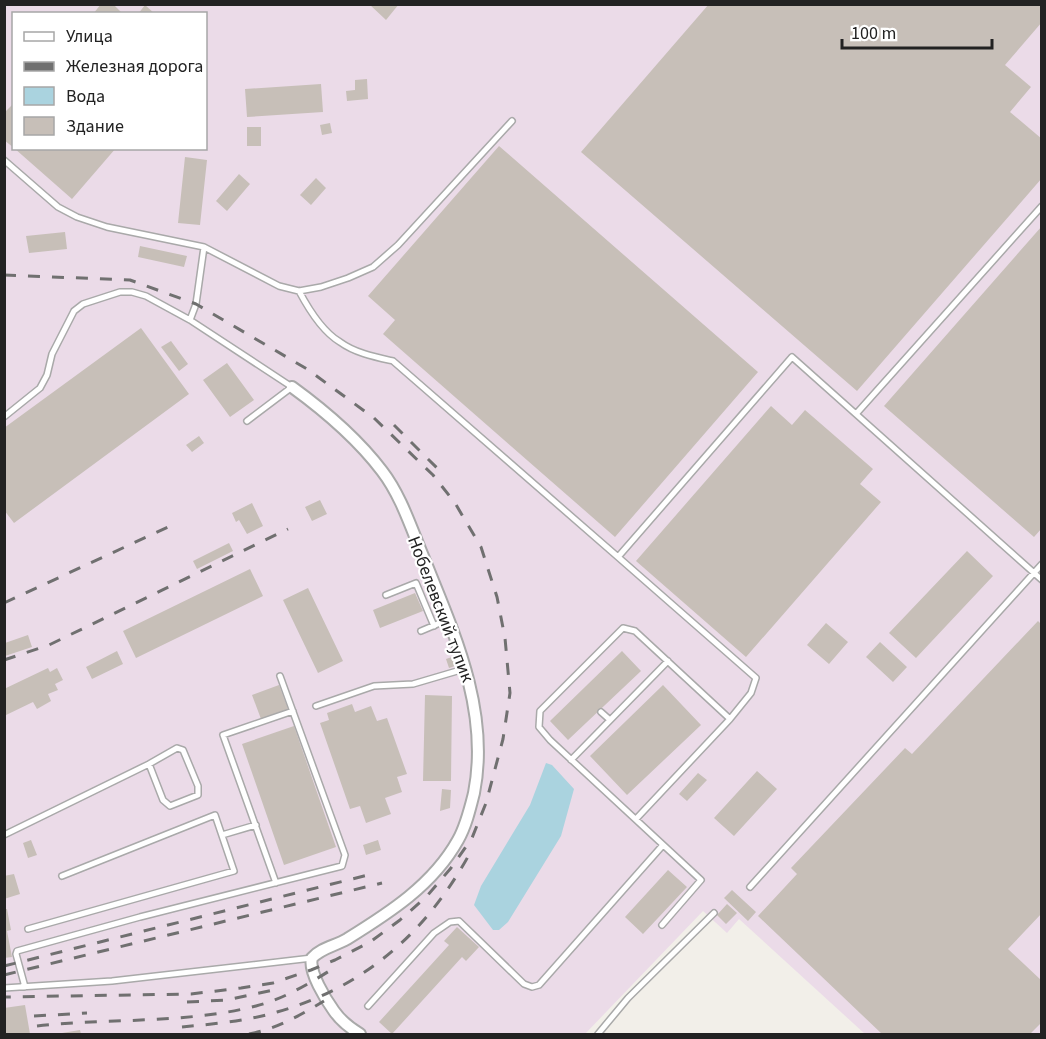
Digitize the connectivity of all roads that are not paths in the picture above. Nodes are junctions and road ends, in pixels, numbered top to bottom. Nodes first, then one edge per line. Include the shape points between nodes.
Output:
1 (512, 121) dead end
2 (4, 160) edge
3 (1041, 206) edge
4 (204, 247) junction
5 (299, 291) junction
6 (190, 320) junction
7 (292, 387) junction
8 (856, 414) junction
9 (4, 417) edge
10 (248, 422) dead end
11 (618, 557) junction
12 (1041, 564) edge
13 (1034, 573) junction
14 (1041, 580) edge
15 (386, 595) dead end
16 (447, 620) junction
17 (434, 626) junction
18 (420, 631) dead end
19 (668, 661) junction
20 (466, 668) junction
21 (280, 676) dead end
22 (316, 706) dead end
23 (293, 711) junction
24 (601, 712) dead end
25 (730, 719) junction
26 (610, 720) junction
27 (571, 760) junction
28 (149, 764) junction
29 (636, 819) junction
30 (256, 825) junction
31 (4, 835) edge
32 (222, 835) junction
33 (663, 845) junction
34 (62, 876) dead end
35 (276, 883) junction
36 (750, 887) dead end
37 (714, 912) dead end
38 (662, 925) dead end
39 (28, 929) dead end
40 (312, 958) junction
41 (25, 987) junction
42 (4, 988) edge
43 (368, 1006) dead end
44 (360, 1035) edge
45 (598, 1035) edge

1 - 5 lane via 373,267
2 - 4 lane via 58,207 77,217
3 - 8 lane
4 - 5 lane via 279,286
4 - 6 lane
5 - 11 lane via 308,308 339,342 393,361
6 - 7 lane
6 - 9 lane via 132,292 84,304 74,311 40,388
7 - 10 lane
7 - 16 street, Нобелевский тупик via 349,434 382,472 399,499
8 - 11 lane via 792,357
8 - 13 lane
11 - 25 lane via 756,678 751,693
12 - 13 lane
13 - 14 lane
13 - 36 lane
15 - 17 lane via 416,583
16 - 17 lane
16 - 20 street, Нобелевский тупик
17 - 18 lane
19 - 25 lane
19 - 26 lane
19 - 27 lane via 635,631 623,628 540,711 539,727
20 - 22 lane via 413,684 374,686
20 - 40 street, Нобелевский тупик via 479,742 470,811 458,840 423,885 395,909
21 - 23 lane
23 - 30 lane via 223,735
23 - 35 lane via 345,861 338,868
24 - 26 lane
25 - 29 lane
26 - 27 lane
27 - 29 lane
28 - 28 lane via 163,801 170,806 198,795 183,750 177,748
28 - 31 lane
29 - 33 lane
30 - 32 lane
30 - 35 lane
32 - 34 lane via 215,815
32 - 39 lane via 234,871
33 - 38 lane via 701,880
33 - 43 lane via 539,985 524,984 459,921 450,922 434,933
35 - 41 lane via 17,951
37 - 45 lane via 635,990
40 - 41 lane
40 - 44 street via 311,970 334,1011
41 - 42 lane

